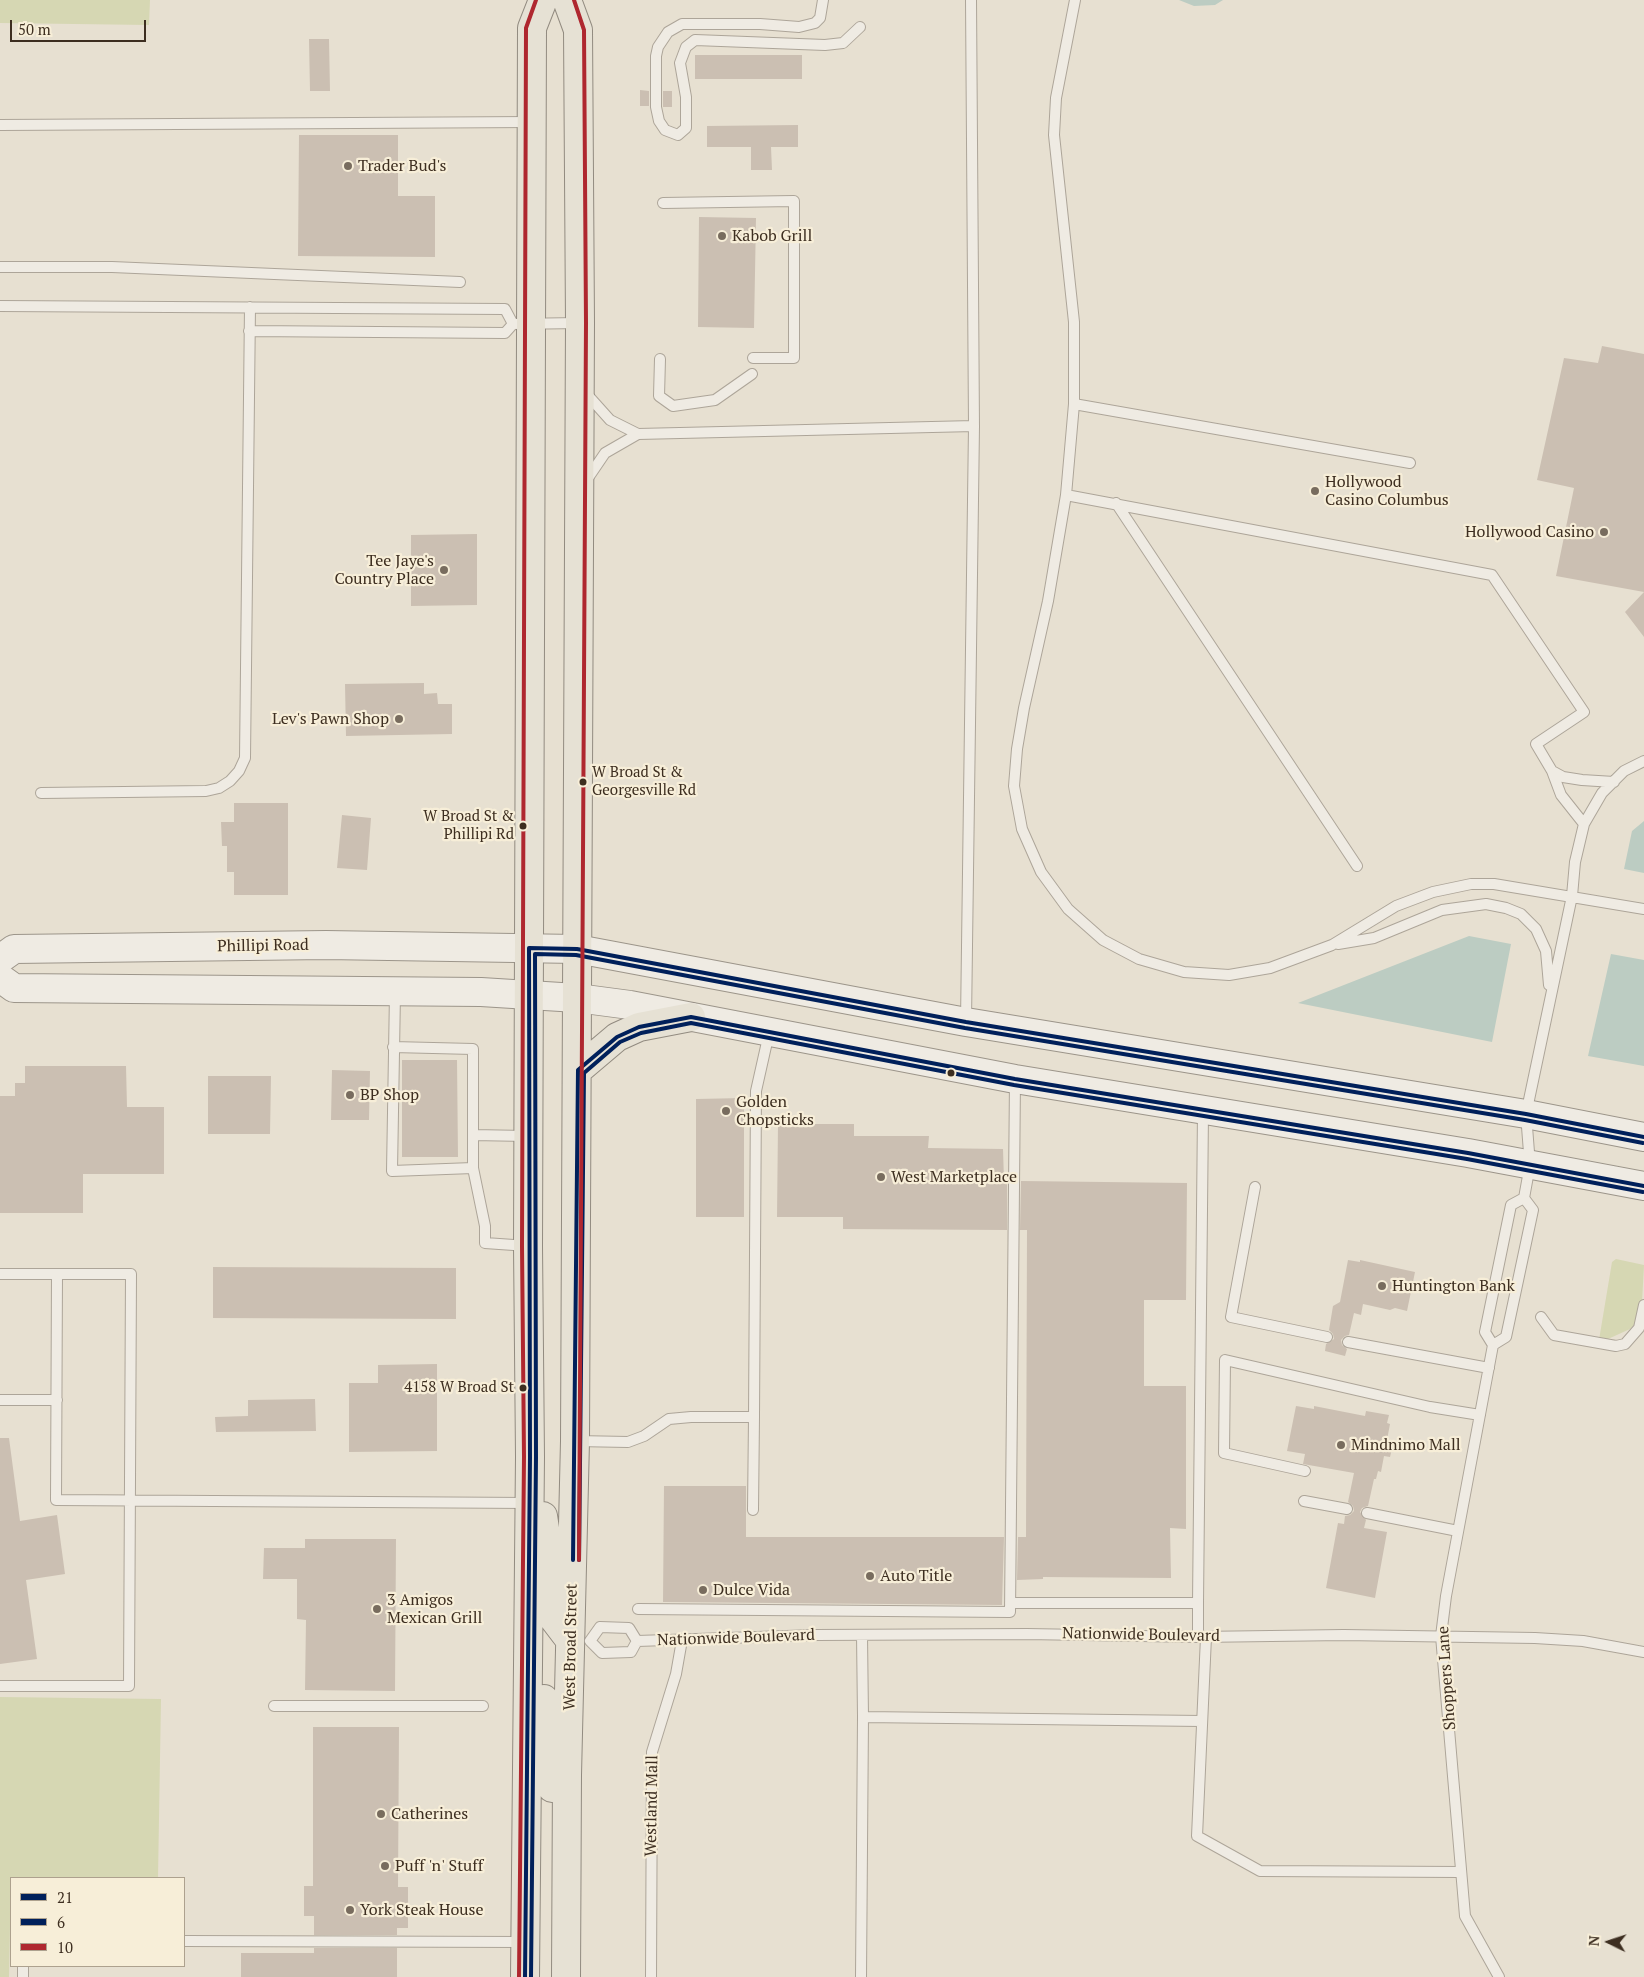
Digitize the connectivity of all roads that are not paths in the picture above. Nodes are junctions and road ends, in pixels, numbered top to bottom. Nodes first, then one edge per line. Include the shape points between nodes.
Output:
1 (543, 0) edge
2 (567, 0) edge
3 (823, 0) edge
4 (971, 0) edge
5 (1075, 0) edge
6 (860, 27) dead end
7 (531, 122) junction
8 (0, 125) edge
9 (663, 203) dead end
10 (0, 267) edge
11 (460, 282) dead end
12 (0, 306) edge
13 (250, 308) junction
14 (522, 323) junction
15 (580, 323) junction
16 (250, 331) junction
17 (753, 358) dead end
18 (660, 359) dead end
19 (752, 374) dead end
20 (580, 385) junction
21 (1074, 404) junction
22 (974, 426) junction
23 (638, 434) junction
24 (1410, 463) dead end
25 (579, 491) junction
26 (1066, 495) junction
27 (1116, 503) junction
28 (1644, 761) edge
29 (1552, 771) junction
30 (1614, 782) junction
31 (41, 793) dead end
32 (1584, 824) junction
33 (1357, 866) dead end
34 (1572, 896) junction
35 (1644, 909) edge
36 (1332, 945) junction
37 (529, 948) junction
38 (577, 950) junction
39 (0, 959) edge
40 (0, 978) edge
41 (395, 992) junction
42 (528, 994) junction
43 (577, 998) junction
44 (1549, 1004) junction
45 (691, 1017) junction
46 (966, 1022) junction
47 (768, 1032) junction
48 (393, 1047) junction
49 (578, 1070) junction
50 (1015, 1079) junction
51 (1203, 1111) junction
52 (1526, 1114) junction
53 (473, 1135) junction
54 (528, 1136) junction
55 (1644, 1137) edge
56 (1530, 1165) junction
57 (473, 1168) junction
58 (1644, 1186) edge
59 (1255, 1187) dead end
60 (1524, 1198) junction
61 (528, 1246) junction
62 (0, 1274) edge
63 (57, 1274) junction
64 (528, 1292) junction
65 (1644, 1305) edge
66 (1541, 1317) dead end
67 (1328, 1338) dead end
68 (1348, 1342) dead end
69 (1493, 1345) junction
70 (1489, 1368) junction
71 (0, 1400) edge
72 (56, 1400) junction
73 (1480, 1416) junction
74 (754, 1417) junction
75 (575, 1441) junction
76 (1305, 1471) dead end
77 (130, 1500) junction
78 (1304, 1501) dead end
79 (529, 1503) junction
80 (753, 1510) dead end
81 (1347, 1510) dead end
82 (1367, 1513) dead end
83 (1458, 1531) junction
84 (1010, 1603) junction
85 (1198, 1603) junction
86 (638, 1609) dead end
87 (862, 1635) junction
88 (1442, 1636) junction
89 (1202, 1637) junction
90 (682, 1640) junction
91 (580, 1641) junction
92 (637, 1641) junction
93 (529, 1644) junction
94 (1644, 1652) edge
95 (0, 1686) edge
96 (274, 1706) dead end
97 (483, 1706) dead end
98 (862, 1717) junction
99 (1202, 1721) junction
100 (567, 1840) junction
101 (1461, 1872) junction
102 (185, 1941) edge
103 (524, 1942) junction
104 (524, 1977) edge
105 (566, 1977) edge
106 (652, 1977) edge
107 (862, 1977) edge
108 (1498, 1977) edge

1 - 7 main road via 532,28
2 - 15 main road, West Broad Street via 578,30
3 - 6 lane via 820,18 799,28 760,24 682,24 668,32 656,56 656,106 664,130 678,136 686,128 686,97 680,63 686,47 695,40 824,45 843,43
4 - 22 lane
5 - 21 lane via 1056,98 1054,135 1074,322
7 - 8 lane
7 - 14 main road
9 - 17 lane via 794,201 794,358
10 - 11 lane via 112,267
12 - 13 lane
13 - 14 lane via 505,309
13 - 16 lane
14 - 15 lane
14 - 16 lane via 505,333
14 - 37 main road
15 - 20 main road, West Broad Street
16 - 31 lane via 245,758 230,781 206,791
18 - 19 lane via 659,396 673,406 715,400
20 - 23 lane via 610,420
20 - 25 main road, West Broad Street
21 - 24 lane
21 - 26 lane
22 - 23 lane
22 - 46 lane
23 - 25 lane via 606,453
25 - 38 main road, West Broad Street
26 - 27 lane
26 - 36 lane via 1017,750 1014,786 1022,829 1041,872 1068,909 1103,940 1139,959 1184,972 1229,975 1270,968
27 - 29 lane via 1492,575 1584,712 1536,744
27 - 33 lane
28 - 30 lane via 1624,771
29 - 30 lane via 1563,777
29 - 32 lane via 1561,795
30 - 32 lane via 1602,793
32 - 34 lane via 1575,862
34 - 35 lane
34 - 36 lane via 1494,884 1471,884 1433,892 1396,906
34 - 44 lane
36 - 44 lane via 1374,938 1442,910 1486,904 1506,908 1521,914 1536,929 1549,973
37 - 38 main road, Phillipi Road
37 - 39 main road, Phillipi Road via 278,945 24,948 14,949
37 - 42 main road
38 - 43 main road, West Broad Street
38 - 46 main road, Phillipi Road
40 - 41 main road via 14,988
41 - 42 main road
41 - 48 lane
42 - 43 main road
42 - 54 main road
43 - 45 main road
43 - 49 main road, West Broad Street
44 - 52 lane
45 - 47 main road
45 - 49 main road via 640,1027 617,1037
46 - 52 main road, Phillipi Road
47 - 50 main road
47 - 74 lane via 756,1092
48 - 53 lane via 473,1049
48 - 57 lane via 392,1171
49 - 75 main road, West Broad Street
50 - 51 main road
50 - 84 lane
51 - 56 main road
51 - 85 lane
52 - 55 main road, Phillipi Road
52 - 56 lane
53 - 54 lane
53 - 57 lane
54 - 61 main road
56 - 58 main road
56 - 60 lane
57 - 61 lane via 485,1226 485,1243
59 - 67 lane via 1231,1317
60 - 69 lane, Shoppers Lane via 1511,1205 1486,1332
60 - 69 lane via 1533,1210 1506,1337
61 - 64 main road
62 - 63 lane
63 - 72 lane
63 - 77 lane via 131,1274
64 - 79 main road
64 - 91 main road via 544,1342 542,1524 552,1574 553,1618
65 - 66 lane via 1639,1328 1625,1344 1616,1346 1554,1336
68 - 70 lane
69 - 70 lane, Shoppers Lane
70 - 73 lane, Shoppers Lane
71 - 72 lane
72 - 77 lane via 56,1500
73 - 76 lane via 1225,1360 1224,1454
73 - 83 lane, Shoppers Lane
74 - 75 lane via 668,1419 644,1436 628,1442
74 - 80 lane
75 - 91 main road, West Broad Street
77 - 79 lane
77 - 95 lane via 130,1686
78 - 81 lane
79 - 93 main road
82 - 83 lane
83 - 88 lane, Shoppers Lane
84 - 85 lane
84 - 86 lane via 1010,1612
85 - 89 lane
87 - 89 lane, Nationwide Boulevard
87 - 90 lane, Nationwide Boulevard
87 - 98 lane
88 - 89 lane, Nationwide Boulevard
88 - 94 lane, Nationwide Boulevard via 1583,1641
88 - 101 lane, Shoppers Lane
89 - 99 lane
90 - 92 lane, Nationwide Boulevard
90 - 106 lane, Westland Mall via 676,1674 652,1752
91 - 92 lane, Nationwide Boulevard via 602,1653 631,1652
91 - 92 lane, Nationwide Boulevard via 600,1628 629,1628
91 - 100 main road, West Broad Street
93 - 100 main road via 537,1644 544,1655 544,1718 553,1792
93 - 103 main road
96 - 97 lane
98 - 99 lane
98 - 107 lane
99 - 101 lane via 1197,1836 1260,1871
100 - 105 main road, West Broad Street
101 - 108 lane, Shoppers Lane via 1465,1916
102 - 103 lane
103 - 104 main road

